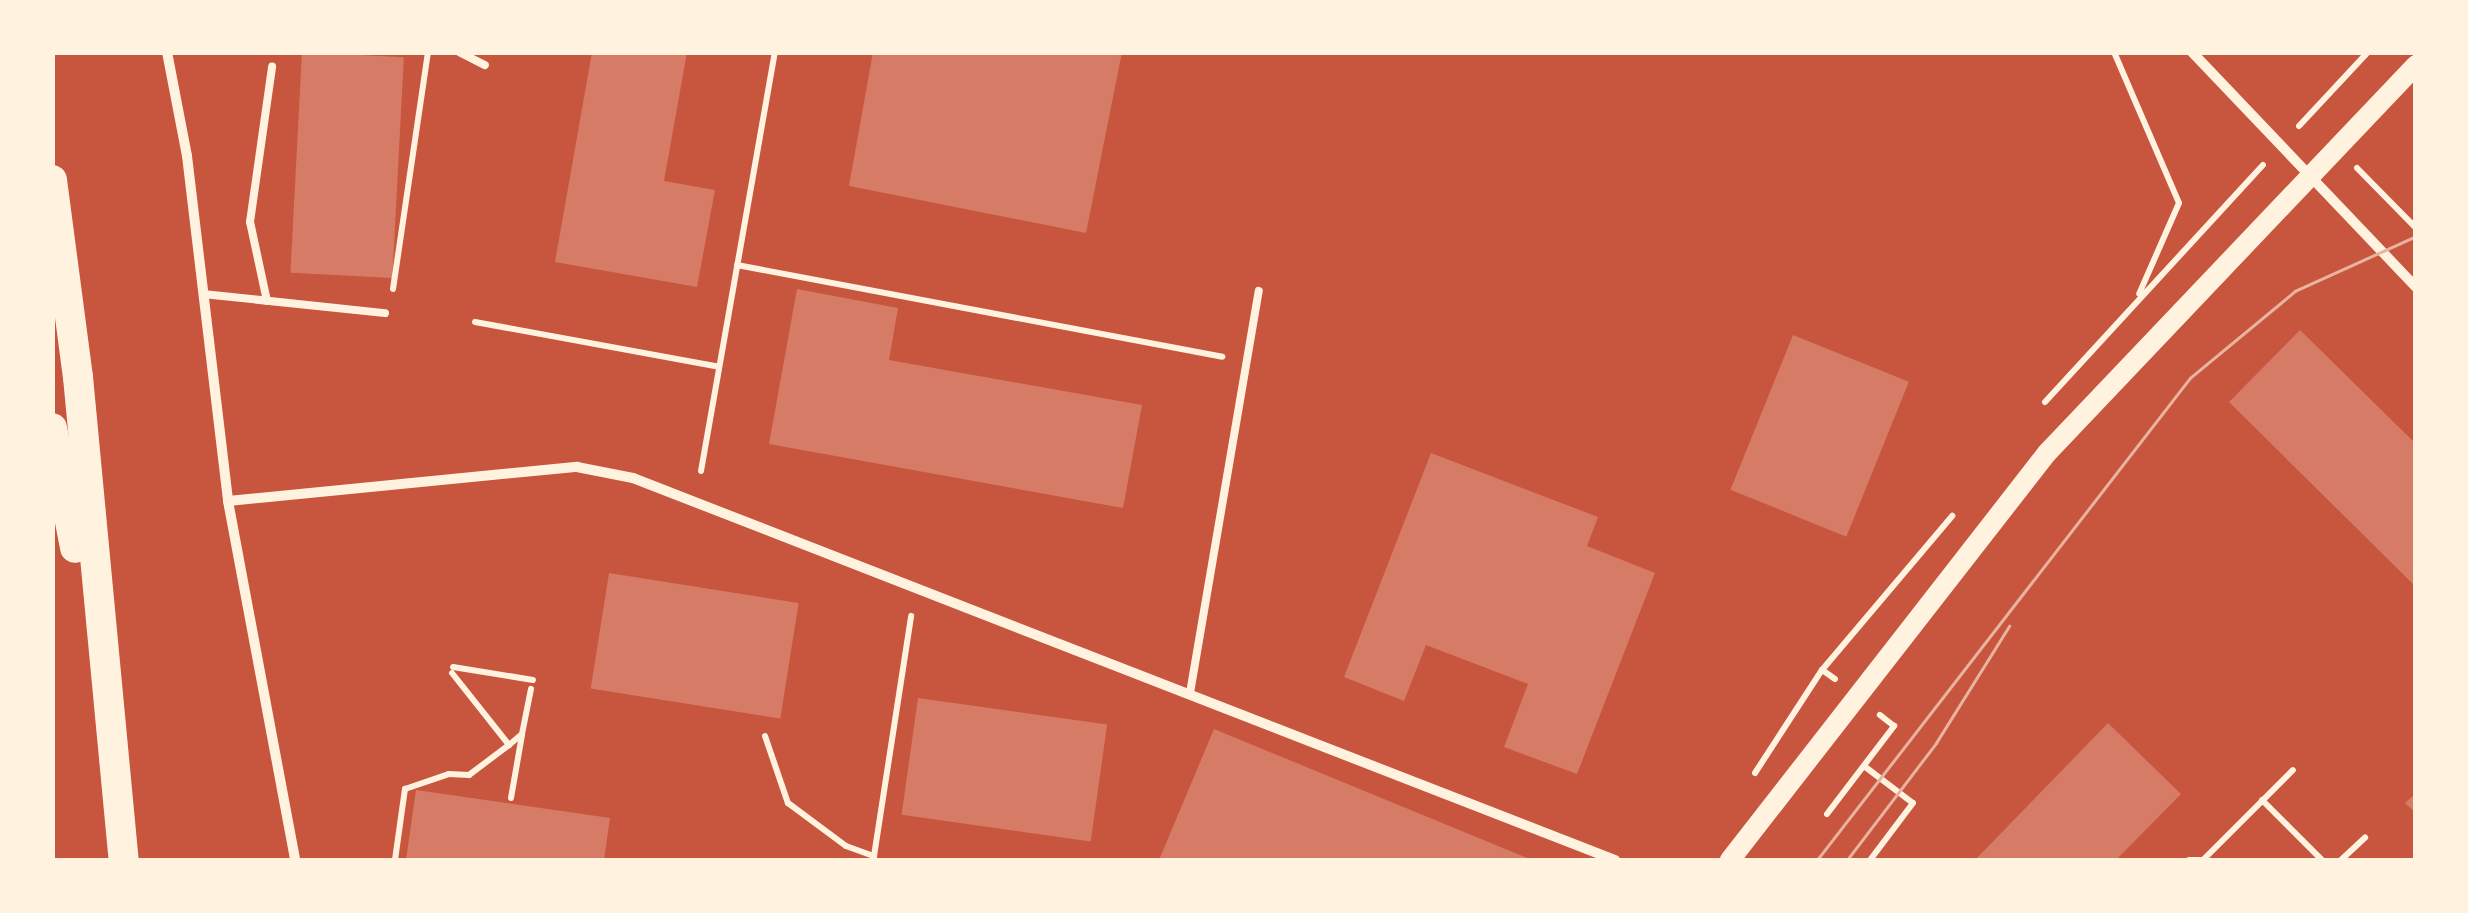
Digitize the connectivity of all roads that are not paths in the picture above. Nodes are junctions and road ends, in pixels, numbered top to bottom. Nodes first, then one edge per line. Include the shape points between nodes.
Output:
1 (167, 52) edge
2 (459, 52) edge
3 (2192, 52) edge
4 (486, 65) dead end
5 (2416, 65) edge
6 (272, 67) dead end
7 (52, 180) edge
8 (2416, 286) edge
9 (1258, 291) dead end
10 (203, 294) junction
11 (267, 301) junction
12 (385, 313) road end
13 (52, 428) edge
14 (228, 501) junction
15 (1190, 693) junction
16 (104, 704) junction
17 (124, 860) edge
18 (295, 860) edge
19 (1615, 860) edge
20 (1730, 860) edge

1 - 10 street
2 - 4 lane
3 - 8 street
5 - 20 main road via 2047,453
6 - 11 lane via 250,222
7 - 16 highway via 78,377
9 - 15 lane
10 - 11 lane
10 - 14 street
11 - 12 lane
13 - 16 highway
14 - 15 street via 577,467 696,498
14 - 18 street
15 - 19 street
16 - 17 highway

